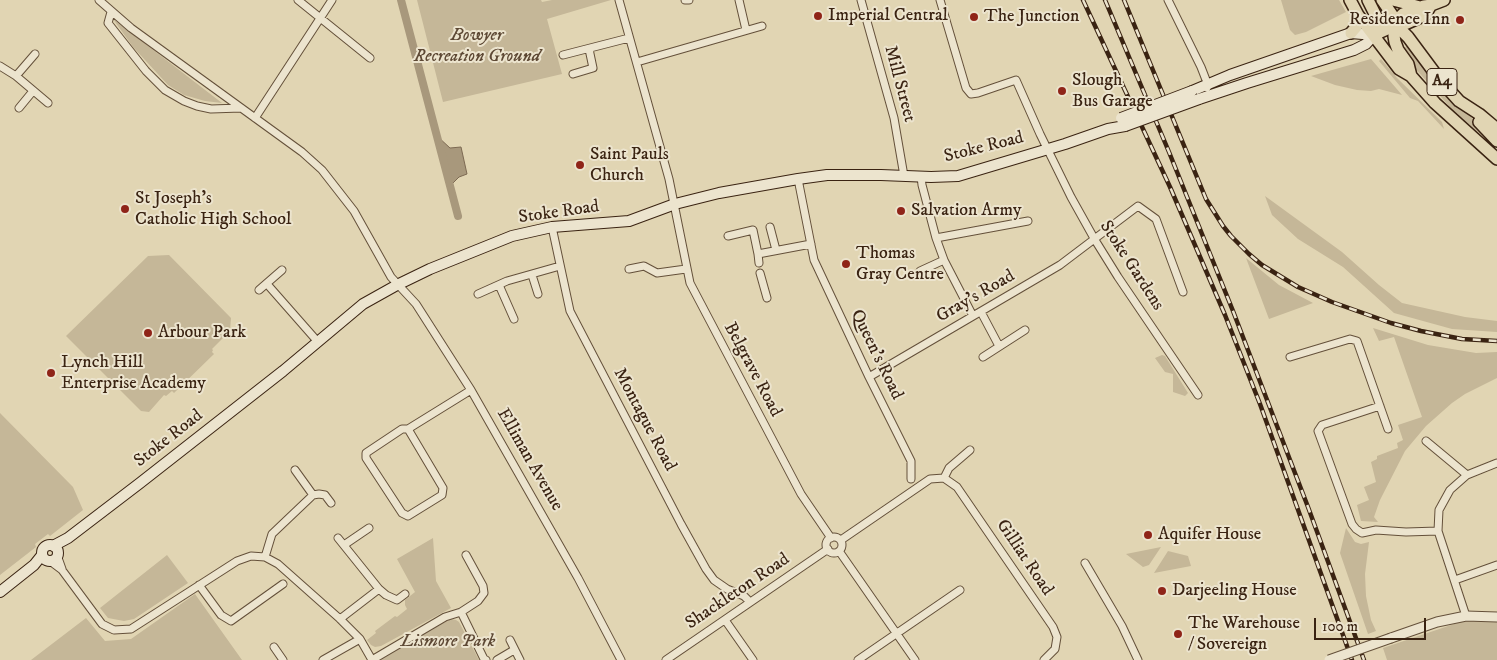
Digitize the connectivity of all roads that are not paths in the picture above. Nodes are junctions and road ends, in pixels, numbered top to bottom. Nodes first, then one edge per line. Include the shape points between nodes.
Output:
1 (99, 0) edge
2 (298, 0) edge
3 (332, 0) edge
4 (619, 0) edge
5 (738, 0) edge
6 (861, 0) edge
7 (940, 0) edge
8 (1168, 0) edge
9 (1350, 0) edge
10 (1368, 0) edge
11 (1382, 0) edge
12 (1393, 0) edge
13 (1444, 0) edge
14 (1425, 6) junction
15 (111, 12) junction
16 (1358, 16) junction
17 (320, 19) junction
18 (1396, 25) junction
19 (762, 26) dead end
20 (746, 30) junction
21 (1351, 33) junction
22 (1374, 35) junction
23 (630, 38) junction
24 (589, 49) junction
25 (35, 54) dead end
26 (563, 56) dead end
27 (370, 58) dead end
28 (637, 62) junction
29 (0, 66) edge
30 (573, 74) dead end
31 (16, 76) junction
32 (1410, 76) junction
33 (1208, 85) junction
34 (33, 91) junction
35 (1201, 98) junction
36 (1459, 100) junction
37 (48, 103) dead end
38 (19, 108) dead end
39 (241, 108) junction
40 (255, 118) junction
41 (1123, 122) junction
42 (1497, 129) edge
43 (1497, 141) edge
44 (1047, 148) junction
45 (1497, 159) edge
46 (904, 176) junction
47 (921, 176) junction
48 (798, 179) junction
49 (674, 204) junction
50 (1028, 221) dead end
51 (552, 227) junction
52 (770, 227) dead end
53 (728, 236) dead end
54 (936, 238) junction
55 (1095, 240) junction
56 (811, 244) junction
57 (776, 250) junction
58 (758, 254) junction
59 (944, 260) junction
60 (759, 263) dead end
61 (560, 266) junction
62 (629, 269) dead end
63 (686, 269) junction
64 (282, 270) dead end
65 (920, 271) dead end
66 (760, 273) dead end
67 (532, 275) junction
68 (267, 284) junction
69 (397, 284) junction
70 (499, 285) junction
71 (259, 290) dead end
72 (1182, 292) dead end
73 (478, 294) dead end
74 (538, 294) dead end
75 (767, 298) dead end
76 (981, 312) junction
77 (973, 316) junction
78 (514, 319) dead end
79 (1025, 330) dead end
80 (318, 342) junction
81 (999, 346) junction
82 (983, 357) dead end
83 (1290, 357) dead end
84 (869, 377) junction
85 (471, 390) junction
86 (1198, 395) dead end
87 (1380, 406) junction
88 (408, 429) junction
89 (1388, 429) dead end
90 (1426, 442) dead end
91 (970, 450) dead end
92 (1497, 463) edge
93 (295, 470) dead end
94 (1467, 475) junction
95 (944, 478) junction
96 (911, 479) dead end
97 (313, 494) junction
98 (331, 503) dead end
99 (369, 528) dead end
100 (1438, 531) junction
101 (338, 538) dead end
102 (831, 538) junction
103 (841, 540) junction
104 (344, 545) junction
105 (828, 549) junction
106 (839, 551) junction
107 (51, 555) junction
108 (466, 555) dead end
109 (265, 557) junction
110 (1085, 564) dead end
111 (1497, 566) edge
112 (1455, 580) junction
113 (283, 584) dead end
114 (200, 585) junction
115 (379, 589) junction
116 (960, 590) dead end
117 (0, 592) edge
118 (405, 594) dead end
119 (750, 602) junction
120 (460, 612) junction
121 (1466, 616) junction
122 (1497, 617) edge
123 (340, 619) junction
124 (725, 620) junction
125 (897, 633) junction
126 (360, 639) junction
127 (510, 640) dead end
128 (274, 647) dead end
129 (514, 650) junction
130 (283, 660) edge
131 (322, 660) edge
132 (372, 660) edge
133 (486, 660) edge
134 (497, 660) edge
135 (520, 660) edge
136 (621, 660) edge
137 (666, 660) edge
138 (754, 660) edge
139 (858, 660) edge
140 (915, 660) edge
141 (1044, 660) edge
142 (1138, 660) edge
143 (1329, 660) edge

1 - 15 street, Elliman Avenue
2 - 17 street
3 - 17 street
4 - 23 street, Belgrave Road
5 - 20 street
6 - 46 street, Mill Street via 894,118
7 - 44 street, Stoke Gardens via 966,88 971,94 978,93 1016,80
8 - 33 street
9 - 16 main road
10 - 22 main road via 1378,20
11 - 18 main road, A4
12 - 14 main road
13 - 14 main road
14 - 18 main road via 1403,14
15 - 39 street, Elliman Avenue
15 - 39 street via 108,23 165,90 197,106
16 - 21 main road
16 - 22 main road
17 - 27 street
17 - 40 street
18 - 22 main road
18 - 32 main road via 1395,42 1408,64
18 - 36 main road, A4
19 - 20 street
20 - 28 street
21 - 22 main road, Stoke Road
21 - 33 main road, Stoke Road
22 - 32 main road, A4 via 1400,69
22 - 35 main road, Stoke Road via 1354,50
23 - 24 street
23 - 28 street, Belgrave Road
24 - 26 street
24 - 30 street via 593,68
25 - 31 street
28 - 49 street, Belgrave Road
29 - 31 street
31 - 34 street
32 - 45 main road, A4
33 - 35 street
33 - 41 main road, Stoke Road, bridge
34 - 37 street
34 - 38 street
35 - 41 main road, Stoke Road, bridge
36 - 42 main road, A4
36 - 43 main road
39 - 40 street, Elliman Avenue
40 - 69 street, Elliman Avenue via 322,170 354,211
41 - 44 main road, Stoke Road
44 - 47 main road, Stoke Road via 958,176
44 - 55 street, Stoke Gardens
46 - 47 main road, Stoke Road
46 - 48 main road, Stoke Road via 827,175
47 - 54 street
48 - 49 main road, Stoke Road
48 - 56 street, Queen's Road
49 - 51 main road, Stoke Road via 629,221
49 - 63 street, Belgrave Road
50 - 54 street
51 - 61 street, Montague Road
51 - 69 main road, Stoke Road via 512,236
52 - 57 street
53 - 58 street via 753,230
54 - 59 street
55 - 72 street, Gray's Road via 1138,206 1156,219
55 - 76 street, Gray's Road via 1060,266
55 - 86 street, Stoke Gardens
56 - 57 street
56 - 84 street, Queen's Road via 814,260
57 - 58 street
58 - 60 street
59 - 65 street
59 - 77 street
61 - 67 street
61 - 119 street, Montague Road via 570,311 706,569 714,580
62 - 63 street via 644,266 657,273
63 - 102 street, Belgrave Road via 694,293 800,494
64 - 68 street
66 - 75 street
67 - 70 street
67 - 74 street
68 - 71 street
68 - 80 street
69 - 80 main road, Stoke Road via 364,304
69 - 85 street, Elliman Avenue via 419,308
70 - 73 street
70 - 78 street
76 - 77 street, Gray's Road
76 - 81 street
77 - 84 street, Gray's Road
79 - 81 street
80 - 107 main road, Stoke Road via 68,538
81 - 82 street
83 - 87 street via 1350,339 1357,341
84 - 96 street, Queen's Road via 911,461
85 - 88 street
85 - 136 street, Elliman Avenue
87 - 89 street
87 - 100 street via 1322,425 1318,430 1352,524 1362,533 1376,530
88 - 88 street via 402,428 366,452 366,458 402,513 408,516 442,495 443,488
90 - 94 street
91 - 95 street via 949,468
92 - 94 street
93 - 97 street
94 - 100 street via 1450,490 1439,510
95 - 103 street via 930,479
95 - 141 street, Gilliat Road via 957,487 1053,627 1057,637 1055,648
97 - 98 street via 325,495
97 - 109 street via 272,534
99 - 104 street
100 - 112 street
101 - 104 street
102 - 103 street
102 - 105 street via 826,544
103 - 106 street
104 - 115 street
105 - 106 street
105 - 119 street, Shackleton Road
106 - 125 street
107 - 114 street via 102,624 114,630 131,629
107 - 117 main road, Stoke Road
108 - 120 street via 484,593 478,601
109 - 114 street via 237,560
109 - 123 street via 278,564
110 - 142 street
111 - 112 street
112 - 121 street
113 - 114 street via 231,621 221,615
115 - 118 street via 397,600
115 - 123 street
116 - 125 street
119 - 124 street, Shackleton Road
120 - 132 street via 445,617
120 - 133 street
121 - 122 street
121 - 143 street, bridge via 1437,622
123 - 126 street
124 - 137 street, Shackleton Road
124 - 138 street
125 - 139 street
125 - 140 street
126 - 131 street
126 - 132 street
127 - 129 street
128 - 130 street
129 - 134 street
129 - 135 street

